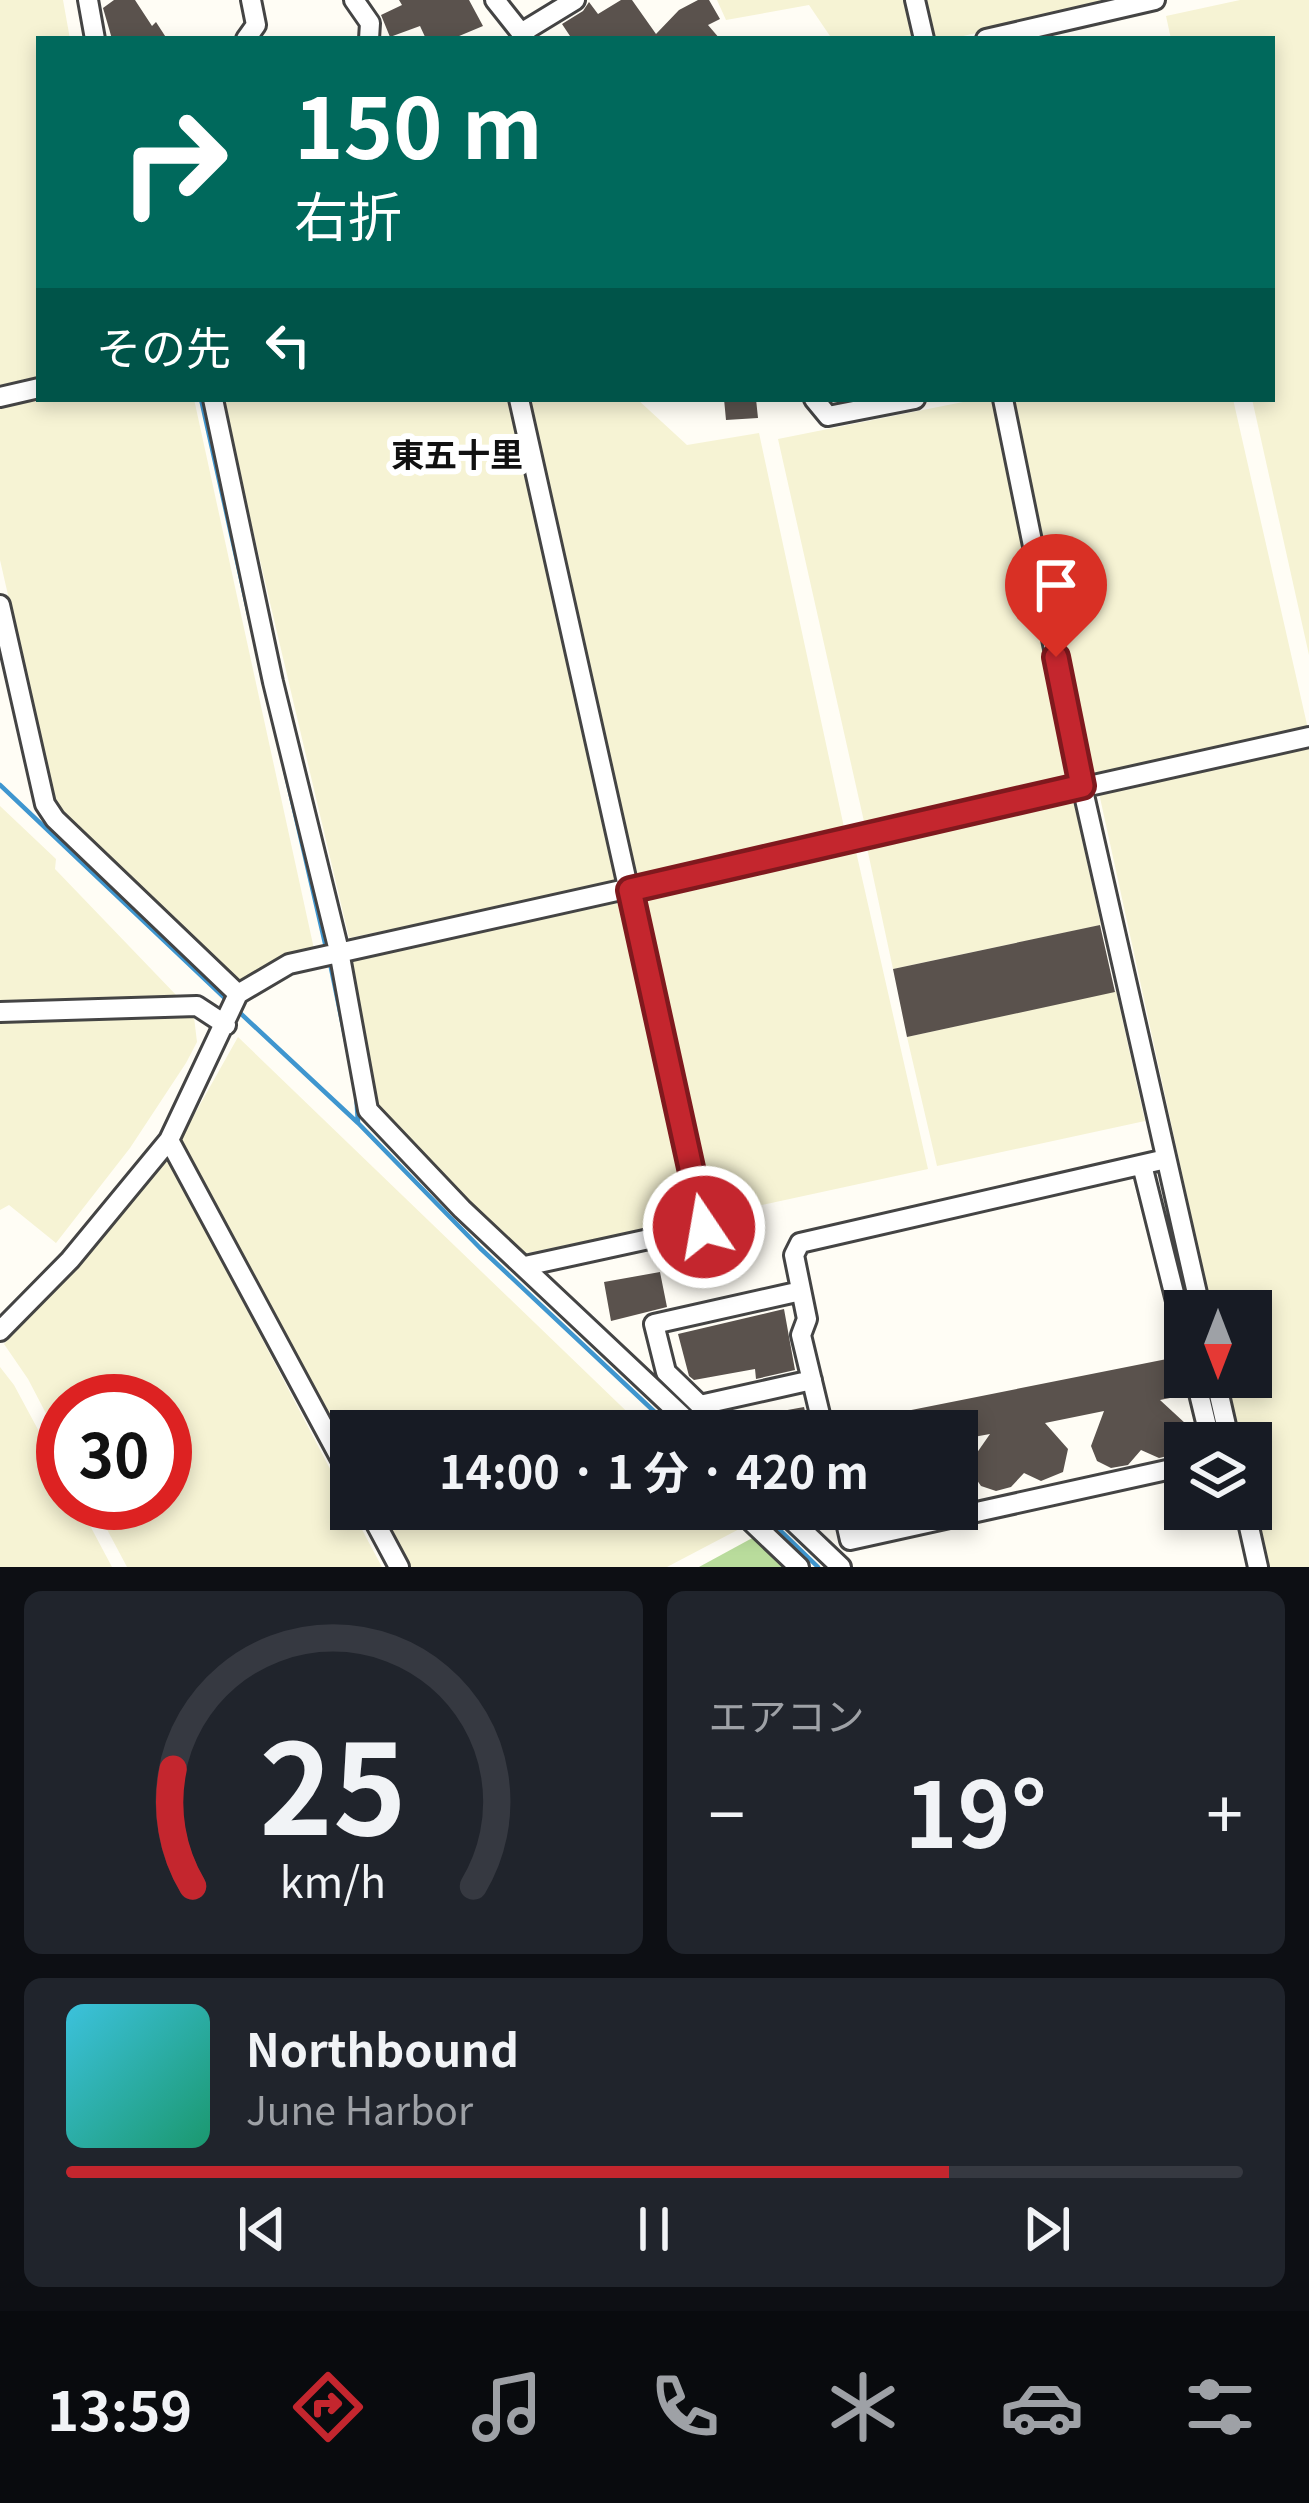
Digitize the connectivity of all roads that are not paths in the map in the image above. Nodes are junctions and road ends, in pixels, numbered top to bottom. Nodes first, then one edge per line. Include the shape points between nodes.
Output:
1 (88, 0) edge
2 (251, 0) edge
3 (354, 0) edge
4 (495, 0) edge
5 (574, 0) edge
6 (915, 0) edge
7 (1155, 0) edge
8 (94, 36) edge
9 (248, 36) edge
10 (369, 36) edge
11 (523, 36) edge
12 (923, 36) edge
13 (999, 36) edge
14 (36, 389) edge
15 (0, 397) edge
16 (214, 402) edge
17 (520, 402) edge
18 (816, 402) edge
19 (900, 402) edge
20 (1004, 402) edge
21 (0, 605) edge
22 (1309, 736) edge
23 (1082, 786) junction
24 (630, 890) junction
25 (339, 951) junction
26 (238, 994) junction
27 (0, 1012) edge
28 (226, 1025) junction
29 (169, 1139) junction
30 (1166, 1159) junction
31 (1142, 1165) junction
32 (525, 1266) junction
33 (1173, 1290) edge
34 (1196, 1290) edge
35 (801, 1292) junction
36 (0, 1331) edge
37 (812, 1380) junction
38 (676, 1410) edge
39 (819, 1410) edge
40 (330, 1439) edge
41 (1164, 1471) edge
42 (978, 1512) edge
43 (379, 1530) edge
44 (761, 1530) edge
45 (802, 1530) edge
46 (848, 1530) edge
47 (895, 1530) edge
48 (1250, 1530) edge
49 (399, 1567) edge
50 (799, 1567) edge
51 (841, 1567) edge
52 (1258, 1567) edge

1 - 8 street
2 - 9 street via 256,26
3 - 10 street via 370,22
4 - 11 street
5 - 11 street
6 - 12 street
7 - 13 street
14 - 15 street
16 - 25 street
17 - 24 street
18 - 19 street via 828,416
20 - 23 street
21 - 26 street via 45,804
22 - 23 street
23 - 24 street
23 - 30 street
24 - 25 street
24 - 32 street via 704,1227
25 - 26 street via 289,964
25 - 32 street via 368,1110
26 - 28 street
27 - 28 street via 197,1006
28 - 29 street
29 - 36 street
29 - 40 street
30 - 31 street
30 - 34 street
31 - 33 street
31 - 35 street via 800,1243 794,1255
32 - 38 street
35 - 37 street
35 - 37 street via 655,1324 666,1372 700,1405
37 - 39 street
41 - 42 street
43 - 49 street
44 - 50 street
45 - 51 street
46 - 47 street via 850,1540
48 - 52 street

